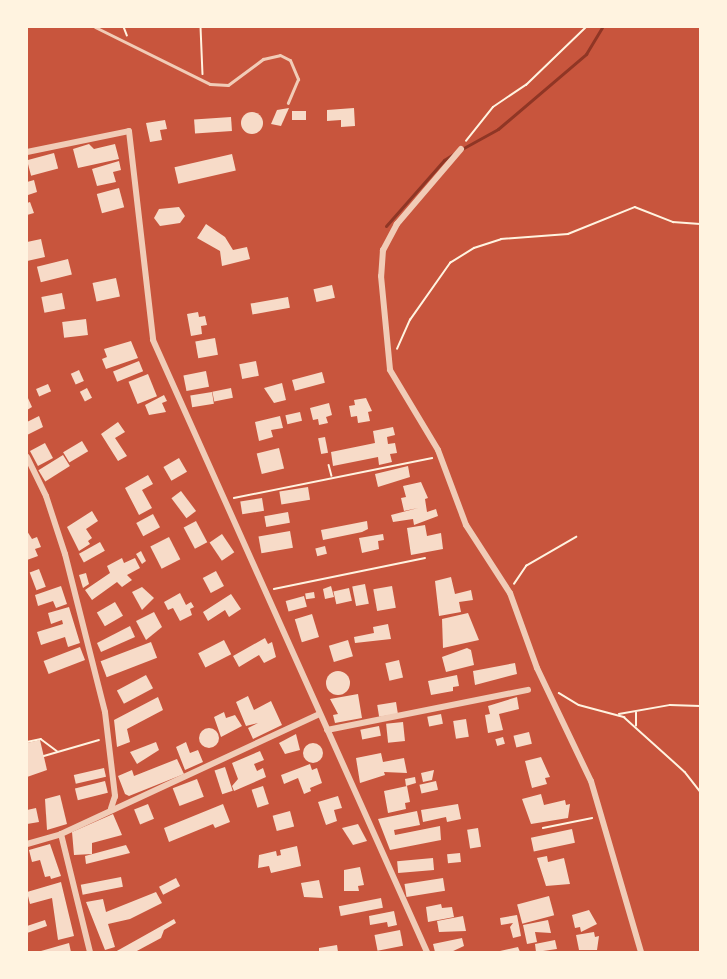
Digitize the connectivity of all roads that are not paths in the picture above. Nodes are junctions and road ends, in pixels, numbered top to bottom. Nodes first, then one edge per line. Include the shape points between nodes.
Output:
1 (95, 27) edge
2 (288, 103) dead end
3 (461, 149) road end
4 (27, 152) edge
5 (27, 457) edge
6 (528, 690) dead end
7 (319, 714) junction
8 (327, 730) junction
9 (111, 808) junction
10 (61, 834) junction
11 (27, 844) edge
12 (90, 952) edge
13 (426, 952) edge
14 (641, 952) edge

1 - 2 lane via 203,80 228,85 263,59 280,55 290,60 298,79
3 - 14 street via 398,224 383,250 381,276 389,363 394,380 441,457 461,516 510,593 549,692 591,781
4 - 7 street via 129,131 153,340
5 - 9 street via 46,496 65,554 108,738 115,795
6 - 8 street
7 - 8 street
7 - 9 street via 203,771
8 - 13 street
9 - 10 street
10 - 11 street
10 - 12 street

